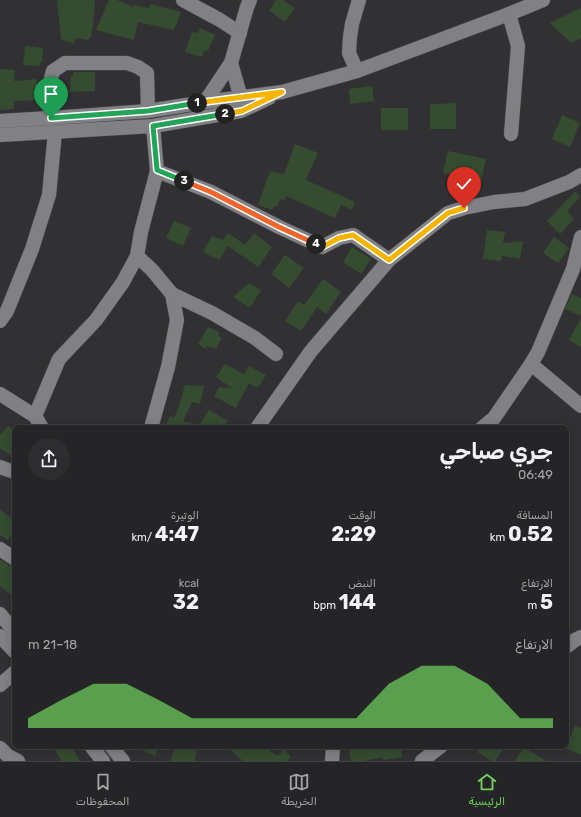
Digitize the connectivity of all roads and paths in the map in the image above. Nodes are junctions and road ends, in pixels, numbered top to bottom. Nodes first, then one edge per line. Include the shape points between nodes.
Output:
1 (183, 0) edge
2 (250, 0) edge
3 (359, 0) edge
4 (543, 0) edge
5 (508, 14) junction
6 (240, 33) junction
7 (231, 63) junction
8 (357, 71) junction
9 (282, 92) junction
10 (241, 98) junction
11 (205, 102) junction
12 (148, 111) junction
13 (51, 118) junction
14 (0, 120) edge
15 (153, 126) junction
16 (55, 132) junction
17 (511, 134) dead end
18 (0, 135) edge
19 (157, 170) junction
20 (581, 175) edge
21 (581, 237) edge
22 (137, 256) junction
23 (389, 260) junction
24 (172, 294) junction
25 (0, 321) edge
26 (276, 354) dead end
27 (531, 364) junction
28 (0, 394) edge
29 (581, 406) edge
30 (38, 422) edge
31 (152, 425) edge
32 (259, 425) edge
33 (486, 425) edge
34 (0, 467) edge
35 (12, 471) edge
36 (0, 549) edge
37 (12, 558) edge
38 (0, 614) edge
39 (12, 628) edge
40 (0, 636) edge
41 (581, 636) edge
42 (569, 645) edge
43 (12, 649) edge
44 (12, 675) edge
45 (0, 685) edge
46 (0, 748) edge
47 (93, 749) edge
48 (113, 749) edge
49 (333, 749) edge
50 (437, 749) edge
51 (18, 761) edge
52 (103, 761) edge
53 (123, 761) edge
54 (332, 761) edge
55 (422, 761) edge

1 - 6 street
2 - 6 street
3 - 8 street via 352,24 349,53
4 - 5 street
5 - 8 street
5 - 17 street via 518,46
6 - 7 street
7 - 10 street
7 - 11 street
8 - 9 street
9 - 10 street
9 - 15 street via 242,111
10 - 11 street
11 - 12 street
12 - 13 street
12 - 13 street via 147,73 138,67 127,63 65,63 53,72 49,86
13 - 14 street
15 - 16 street
15 - 19 street
16 - 18 street
16 - 25 street via 49,194 32,249 7,311
19 - 22 street
19 - 23 street via 211,192 322,247 339,238 353,235
20 - 23 street via 525,199 494,202 448,213
21 - 27 street via 573,269
22 - 24 street
22 - 30 street via 123,282 96,320 59,360
23 - 32 street via 311,351
24 - 26 street via 218,316
24 - 31 street via 177,320
27 - 29 street
27 - 33 street via 494,418
28 - 30 street
34 - 35 street
36 - 37 street
38 - 39 street
40 - 43 street
41 - 42 street
44 - 45 street
46 - 51 street
47 - 52 street
48 - 53 street
49 - 54 street
50 - 55 street

